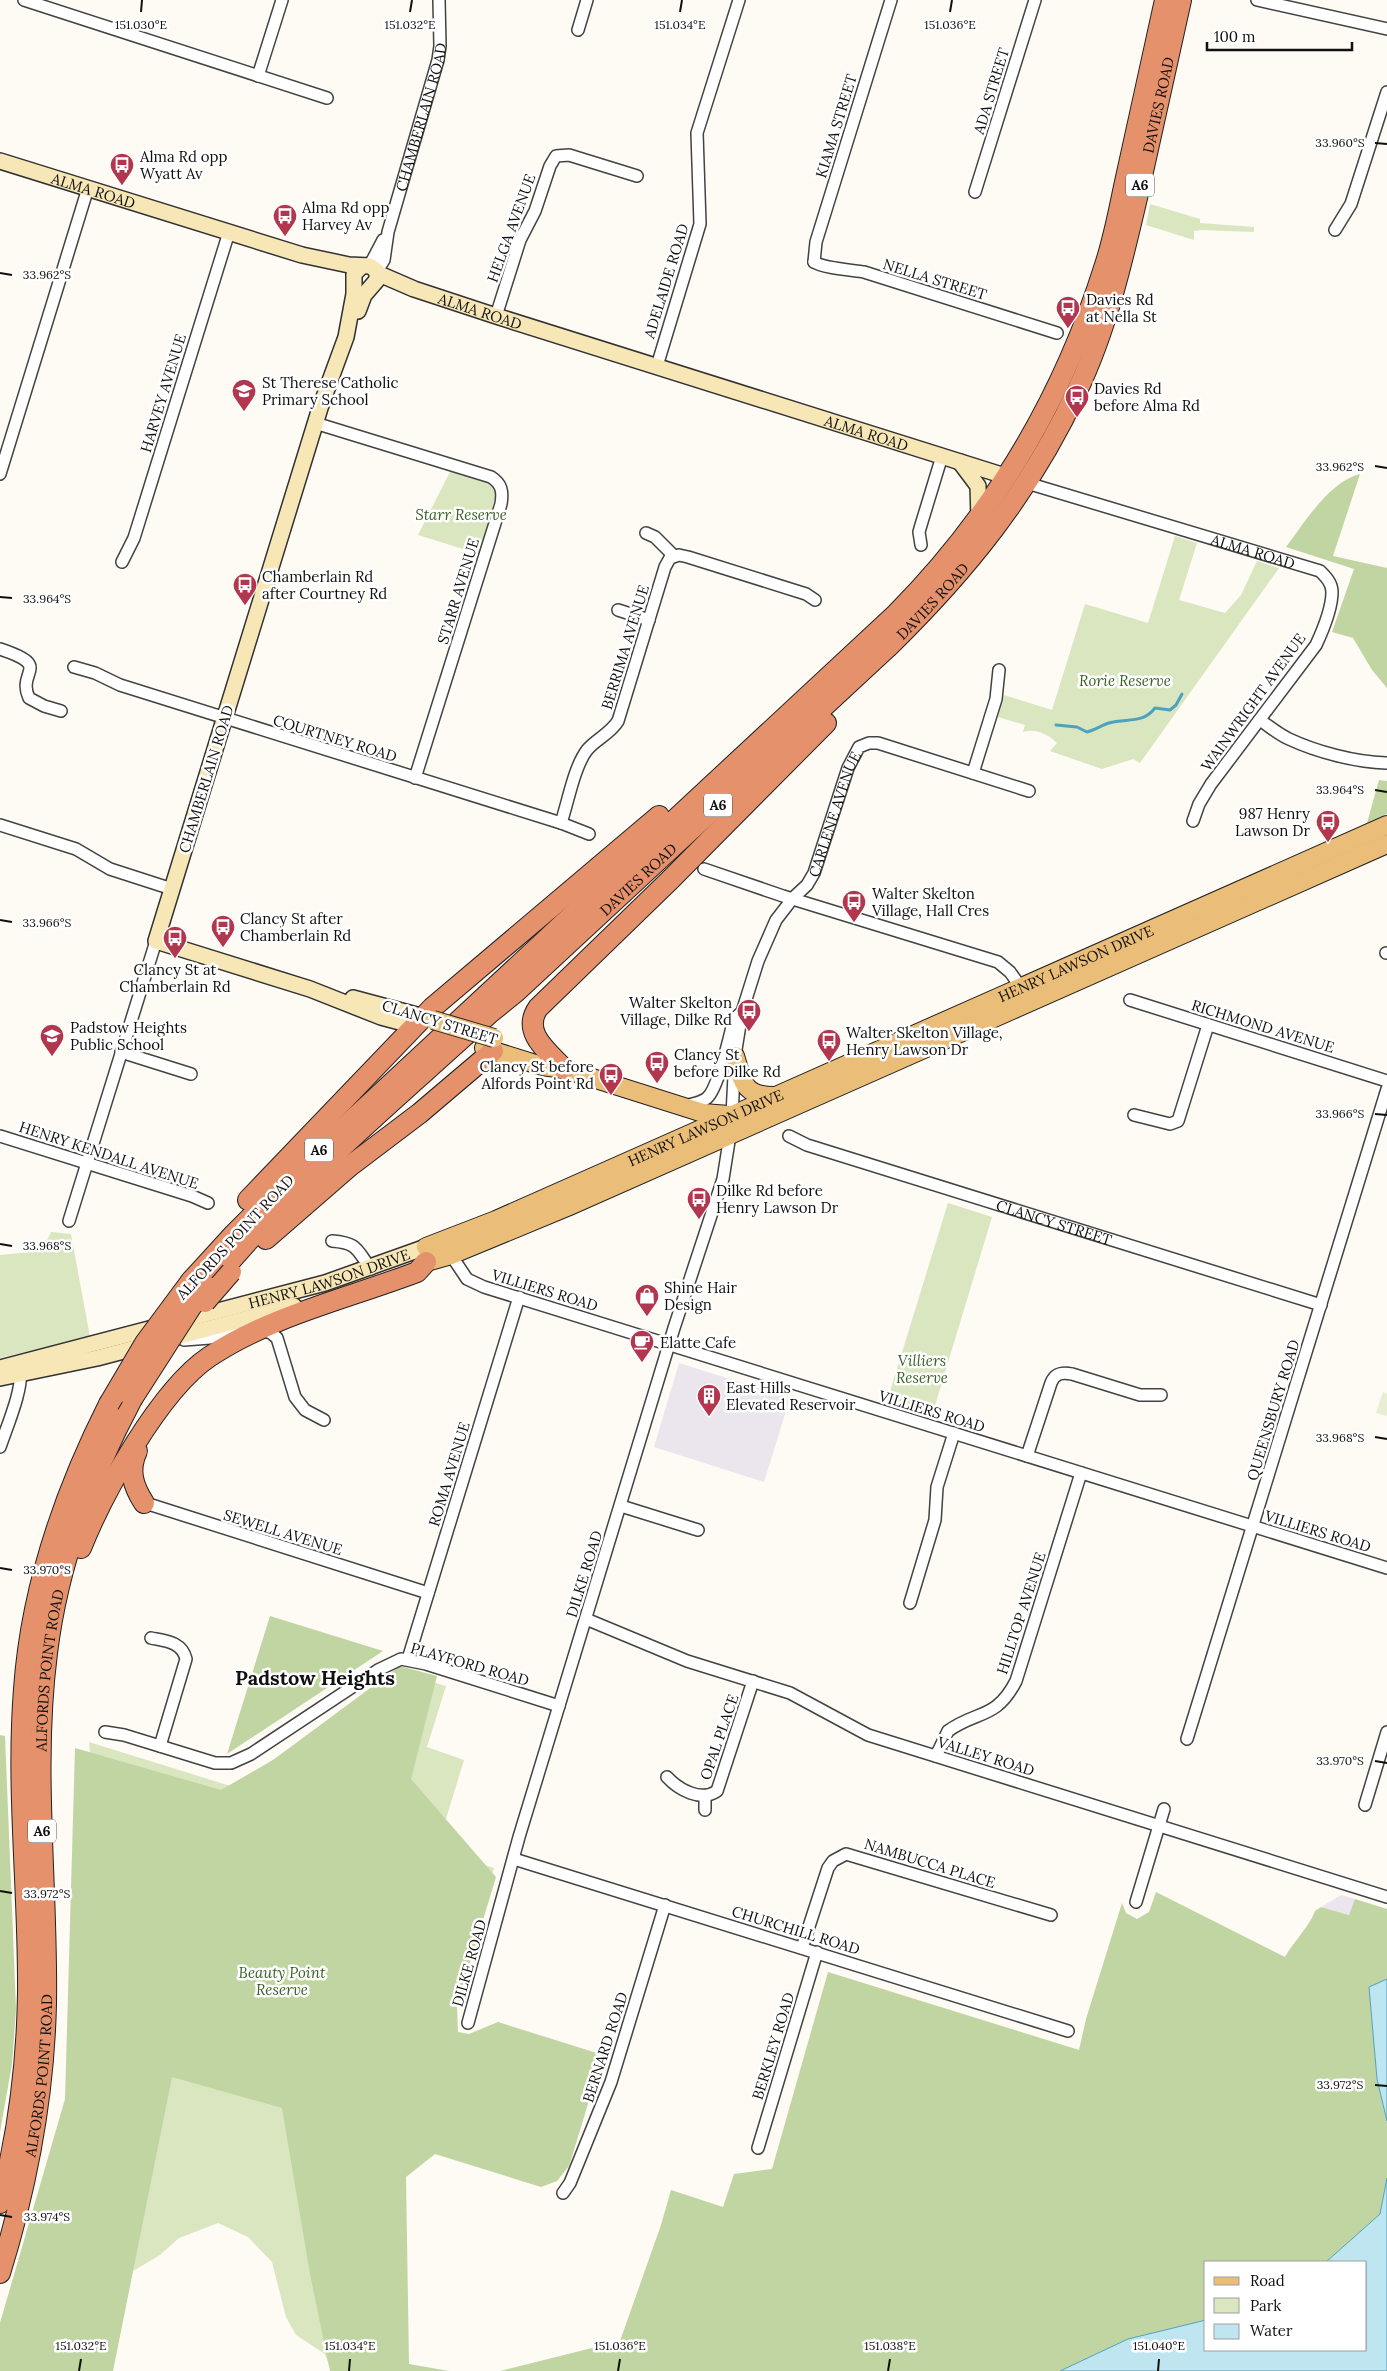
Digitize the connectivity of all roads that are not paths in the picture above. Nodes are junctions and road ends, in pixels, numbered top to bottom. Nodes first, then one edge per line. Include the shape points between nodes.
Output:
1 (24, 0) edge
2 (282, 0) edge
3 (439, 0) edge
4 (587, 0) edge
5 (739, 0) edge
6 (891, 0) edge
7 (1035, 0) edge
8 (1165, 0) edge
9 (1181, 0) edge
10 (1256, 0) edge
11 (1387, 29) edge
12 (578, 30) dead end
13 (258, 76) junction
14 (1387, 92) edge
15 (326, 98) dead end
16 (0, 161) edge
17 (637, 176) dead end
18 (88, 188) junction
19 (975, 192) dead end
20 (1335, 230) dead end
21 (229, 232) junction
22 (810, 265) joint
23 (367, 276) junction
24 (496, 316) junction
25 (1057, 333) dead end
26 (657, 366) junction
27 (315, 423) junction
28 (942, 456) junction
29 (960, 462) junction
30 (0, 474) edge
31 (1008, 477) junction
32 (1027, 483) junction
33 (979, 518) junction
34 (646, 533) dead end
35 (922, 545) dead end
36 (674, 556) junction
37 (122, 562) dead end
38 (1320, 571) joint
39 (943, 593) junction
40 (816, 600) dead end
41 (618, 610) dead end
42 (649, 620) junction
43 (0, 649) edge
44 (74, 667) dead end
45 (999, 670) dead end
46 (819, 685) junction
47 (61, 711) dead end
48 (224, 718) junction
49 (1260, 720) junction
50 (1386, 763) edge
51 (973, 772) junction
52 (415, 778) junction
53 (1029, 791) dead end
54 (1193, 821) dead end
55 (561, 823) junction
56 (0, 825) edge
57 (1387, 825) edge
58 (589, 834) dead end
59 (1387, 844) edge
60 (704, 869) dead end
61 (172, 889) junction
62 (793, 898) junction
63 (156, 941) junction
64 (1022, 987) junction
65 (1130, 1000) dead end
66 (1030, 1003) junction
67 (742, 1012) junction
68 (1208, 1025) junction
69 (429, 1031) junction
70 (490, 1046) junction
71 (121, 1052) junction
72 (735, 1056) junction
73 (564, 1069) junction
74 (191, 1074) dead end
75 (1387, 1081) edge
76 (1387, 1090) edge
77 (774, 1096) junction
78 (662, 1101) junction
79 (681, 1106) junction
80 (732, 1115) junction
81 (1134, 1115) dead end
82 (730, 1135) junction
83 (0, 1136) edge
84 (789, 1136) dead end
85 (680, 1138) junction
86 (87, 1163) junction
87 (208, 1203) dead end
88 (69, 1221) dead end
89 (332, 1241) dead end
90 (426, 1255) junction
91 (451, 1255) junction
92 (371, 1268) junction
93 (228, 1270) junction
94 (519, 1297) junction
95 (1321, 1305) junction
96 (262, 1330) junction
97 (158, 1342) junction
98 (670, 1344) junction
99 (0, 1368) edge
100 (20, 1369) junction
101 (0, 1378) edge
102 (1161, 1395) dead end
103 (324, 1420) dead end
104 (152, 1421) junction
105 (954, 1433) junction
106 (0, 1447) edge
107 (1027, 1456) junction
108 (1081, 1473) junction
109 (137, 1501) joint
110 (621, 1506) junction
111 (1253, 1527) junction
112 (698, 1530) dead end
113 (1387, 1568) edge
114 (428, 1593) junction
115 (910, 1603) dead end
116 (586, 1619) junction
117 (151, 1638) dead end
118 (198, 1652) dead end
119 (185, 1654) junction
120 (408, 1660) junction
121 (753, 1681) junction
122 (559, 1706) junction
123 (41, 1722) junction
124 (105, 1732) dead end
125 (1387, 1732) edge
126 (1187, 1740) dead end
127 (160, 1746) junction
128 (936, 1756) junction
129 (667, 1777) dead end
130 (706, 1796) junction
131 (1364, 1805) dead end
132 (1164, 1808) dead end
133 (705, 1810) dead end
134 (1158, 1826) junction
135 (514, 1859) junction
136 (1387, 1897) edge
137 (1136, 1902) dead end
138 (665, 1905) junction
139 (1051, 1916) dead end
140 (802, 1948) junction
141 (817, 1952) junction
142 (468, 2023) dead end
143 (1068, 2031) dead end
144 (758, 2148) dead end
145 (563, 2193) dead end
146 (0, 2204) edge
147 (0, 2273) edge

1 - 13 street
2 - 13 street
3 - 23 street, CHAMBERLAIN ROAD via 438,60 388,232
4 - 12 street
5 - 26 street, ADELAIDE ROAD via 697,133 700,224
6 - 22 street, KIAMA STREET
7 - 19 street, ADA STREET
8 - 31 highway, DAVIES ROAD / A6 via 1106,263 1061,377
9 - 32 highway, DAVIES ROAD / A6 via 1115,286 1078,389
10 - 11 street
13 - 15 street
14 - 20 street via 1350,204
16 - 18 main road, ALMA ROAD
17 - 24 street, HELGA AVENUE via 559,149 520,240
18 - 21 main road, ALMA ROAD
18 - 30 street
21 - 23 main road, ALMA ROAD
21 - 37 street, HARVEY AVENUE via 134,538
22 - 25 street, NELLA STREET via 864,272
23 - 24 main road, ALMA ROAD
23 - 27 main road, CHAMBERLAIN ROAD via 364,295
24 - 26 main road, ALMA ROAD
26 - 28 main road, ALMA ROAD
27 - 48 main road, CHAMBERLAIN ROAD
27 - 52 street, STARR AVENUE via 492,478 502,491 501,504
28 - 29 main road, ALMA ROAD
28 - 35 street via 921,524
29 - 31 main road, ALMA ROAD
29 - 33 main road via 978,486
31 - 32 highway, ALMA ROAD
31 - 33 highway, DAVIES ROAD / A6
32 - 38 street, ALMA ROAD
32 - 39 highway, DAVIES ROAD / A6
33 - 46 highway, DAVIES ROAD / A6 via 924,585
34 - 36 street via 655,537
36 - 40 street via 688,557 806,594
36 - 42 street, BERRIMA AVENUE via 665,567
38 - 49 street, WAINWRIGHT AVENUE via 1328,579 1332,592 1323,630 1316,645
39 - 69 highway, DAVIES ROAD / A6 via 516,992
39 - 73 highway via 914,631 782,768 538,1008 533,1018 534,1034
41 - 42 street
42 - 55 street, BERRIMA AVENUE via 618,722 584,756
43 - 47 street via 27,660 31,672 26,689 30,698
44 - 48 street, COURTNEY ROAD
45 - 51 street via 996,699
46 - 69 highway, DAVIES ROAD / A6
46 - 69 highway, A6 via 783,710 432,1008
48 - 52 street, COURTNEY ROAD
48 - 61 main road, CHAMBERLAIN ROAD
49 - 50 street via 1284,737 1300,743 1356,761
49 - 54 street, WAINWRIGHT AVENUE via 1211,784
51 - 53 street, CARLENE AVENUE
51 - 62 street, CARLENE AVENUE via 878,744 859,747 848,768 814,873
52 - 55 street, COURTNEY ROAD
55 - 58 street, COURTNEY ROAD
56 - 61 street via 76,849 110,869
57 - 64 main road, HENRY LAWSON DRIVE
59 - 66 main road, HENRY LAWSON DRIVE
60 - 62 street
61 - 63 main road, CHAMBERLAIN ROAD
62 - 64 street via 998,962
62 - 67 street, CARLENE AVENUE via 768,935
63 - 69 main road, CLANCY STREET via 310,989 379,1004
63 - 71 street, CHAMBERLAIN ROAD
64 - 66 street
64 - 77 main road, HENRY LAWSON DRIVE
65 - 68 street, RICHMOND AVENUE
66 - 82 main road, HENRY LAWSON DRIVE
67 - 72 street, CARLENE AVENUE
67 - 79 street, CARLENE AVENUE via 734,1019 709,1095 698,1103
68 - 75 street, RICHMOND AVENUE
68 - 81 street via 1178,1121 1170,1124
69 - 70 main road, CLANCY STREET
69 - 93 highway, ALFORDS POINT ROAD / A6 via 310,1179
69 - 146 highway, ALFORDS POINT ROAD / A6, bridge via 183,1283 103,1406 66,1500 39,1586 27,1653 22,1724 27,2032 19,2112
70 - 73 main road, CLANCY STREET via 545,1056
70 - 93 highway via 420,1113 350,1166
71 - 74 street
71 - 86 street, CHAMBERLAIN ROAD
72 - 77 main road via 743,1083 749,1091
72 - 80 street, CARLENE AVENUE
73 - 78 main road, CLANCY STREET
76 - 95 street, QUEENSBURY ROAD
77 - 80 main road, HENRY LAWSON DRIVE
78 - 79 main road, CLANCY STREET
78 - 85 main road via 684,1116
79 - 80 main road, CLANCY STREET via 703,1113
80 - 82 main road, CARLENE AVENUE
80 - 85 main road, HENRY LAWSON DRIVE
82 - 91 main road, HENRY LAWSON DRIVE
82 - 98 street, DILKE ROAD via 722,1179
83 - 86 street, HENRY KENDALL AVENUE
84 - 95 street, CLANCY STREET via 807,1145
85 - 90 main road, HENRY LAWSON DRIVE via 496,1220
86 - 87 street, HENRY KENDALL AVENUE
86 - 88 street, CHAMBERLAIN ROAD
89 - 92 street via 354,1245
90 - 91 main road, HENRY LAWSON DRIVE
90 - 92 main road, HENRY LAWSON DRIVE
90 - 96 highway, A6 via 417,1272
90 - 97 main road, HENRY LAWSON DRIVE via 315,1300
91 - 94 street, VILLIERS ROAD via 470,1282
92 - 100 main road, HENRY LAWSON DRIVE
93 - 123 highway, ALFORDS POINT ROAD / A6, bridge via 191,1307 132,1399 97,1469 67,1557 51,1626
94 - 98 street, VILLIERS ROAD
94 - 114 street, ROMA AVENUE
95 - 111 street, QUEENSBURY ROAD
96 - 97 street
96 - 103 street via 277,1338 294,1397 305,1410
96 - 104 highway, A6 via 221,1350 196,1367
97 - 100 main road, HENRY LAWSON DRIVE
98 - 105 street, VILLIERS ROAD
98 - 110 street, DILKE ROAD
99 - 100 main road, HENRY LAWSON DRIVE
100 - 101 main road, HENRY LAWSON DRIVE
100 - 106 street
102 - 107 street via 1146,1396 1072,1374 1056,1375
104 - 109 highway via 132,1465
104 - 123 highway, A6 via 112,1485 82,1547 66,1601 54,1679
105 - 107 street, VILLIERS ROAD
105 - 115 street via 937,1487 935,1520
107 - 108 street, VILLIERS ROAD
108 - 111 street, VILLIERS ROAD
108 - 128 street, HILLTOP AVENUE via 1016,1680 1007,1697 992,1711 948,1731
109 - 114 street, SEWELL AVENUE
110 - 112 street
110 - 116 street, DILKE ROAD
111 - 113 street, VILLIERS ROAD
111 - 126 street, QUEENSBURY ROAD
114 - 120 street, ROMA AVENUE
116 - 121 street, VALLEY ROAD via 687,1661
116 - 122 street, DILKE ROAD
117 - 119 street via 176,1645
118 - 119 street
119 - 127 street via 186,1666
120 - 122 street, PLAYFORD ROAD
120 - 127 street, PLAYFORD ROAD via 388,1664 239,1761 216,1763
121 - 128 street, VALLEY ROAD via 795,1696 858,1731
121 - 130 street, OPAL PLACE via 719,1786
122 - 135 street, DILKE ROAD
123 - 147 highway, ALFORDS POINT ROAD / A6 via 46,1969 44,2039 28,2166
124 - 127 street, PLAYFORD ROAD
125 - 131 street
128 - 134 street, VALLEY ROAD
129 - 130 street, OPAL PLACE via 680,1789
130 - 133 street, OPAL PLACE
132 - 134 street
134 - 136 street, VALLEY ROAD
134 - 137 street
135 - 138 street, CHURCHILL ROAD
135 - 142 street, DILKE ROAD
138 - 140 street, CHURCHILL ROAD
138 - 145 street, BERNARD ROAD via 605,2099
139 - 140 street, NAMBUCCA PLACE via 846,1854 832,1861 828,1868
140 - 141 street, CHURCHILL ROAD
141 - 143 street, CHURCHILL ROAD
141 - 144 street, BERKLEY ROAD

